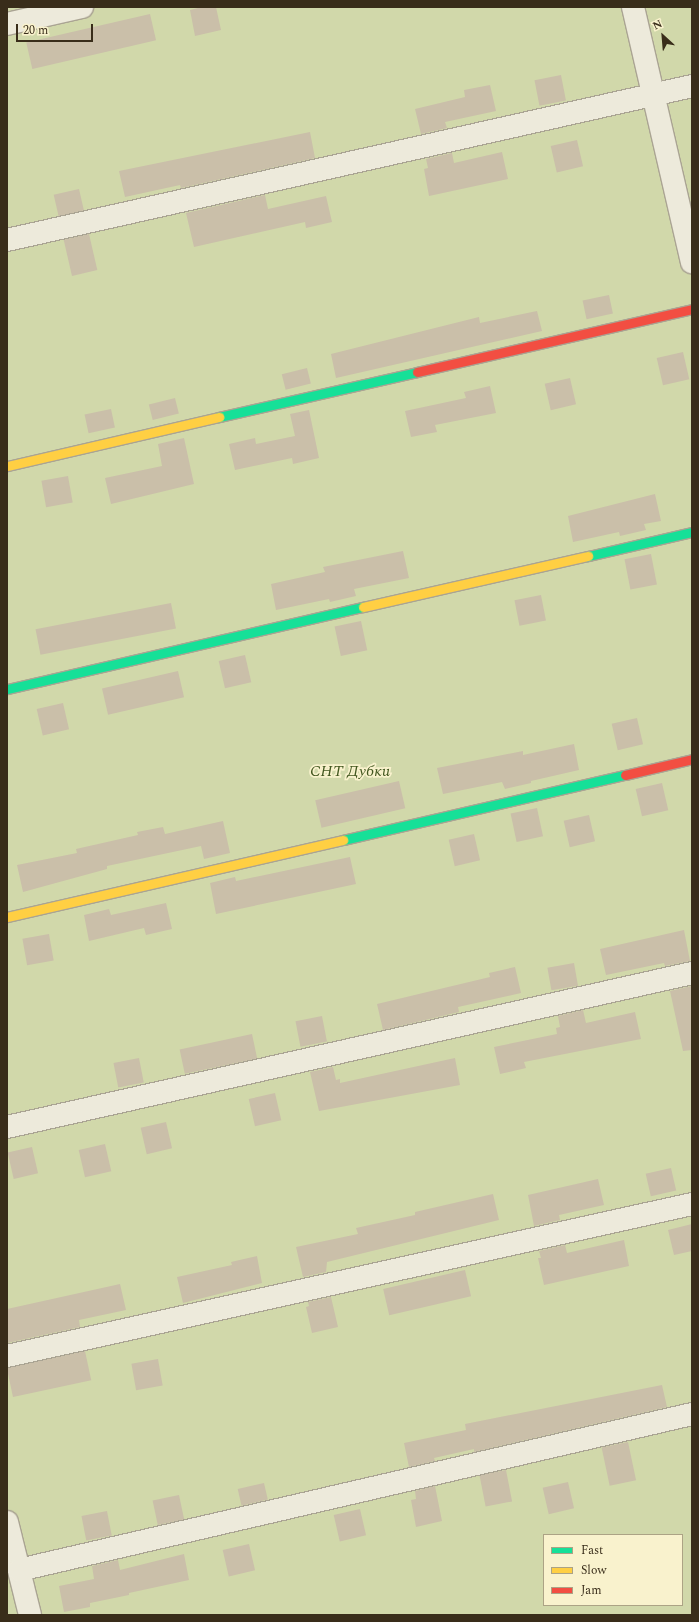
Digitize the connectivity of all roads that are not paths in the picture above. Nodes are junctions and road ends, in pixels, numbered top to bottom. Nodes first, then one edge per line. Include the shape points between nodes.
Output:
1 (82, 7) edge
2 (633, 7) edge
3 (7, 24) edge
4 (692, 86) edge
5 (653, 94) junction
6 (7, 240) edge
7 (692, 262) edge
8 (692, 310) edge
9 (7, 466) edge
10 (692, 532) edge
11 (7, 689) edge
12 (692, 760) edge
13 (7, 917) edge
14 (692, 973) edge
15 (7, 1127) edge
16 (692, 1204) edge
17 (7, 1356) edge
18 (692, 1414) edge
19 (7, 1522) edge
20 (19, 1570) junction
21 (30, 1615) edge

1 - 3 street
2 - 5 street
4 - 5 street
5 - 6 street
5 - 7 street
8 - 9 street
10 - 11 street
12 - 13 street
14 - 15 street
16 - 17 street
18 - 20 street
19 - 20 street
20 - 21 street

